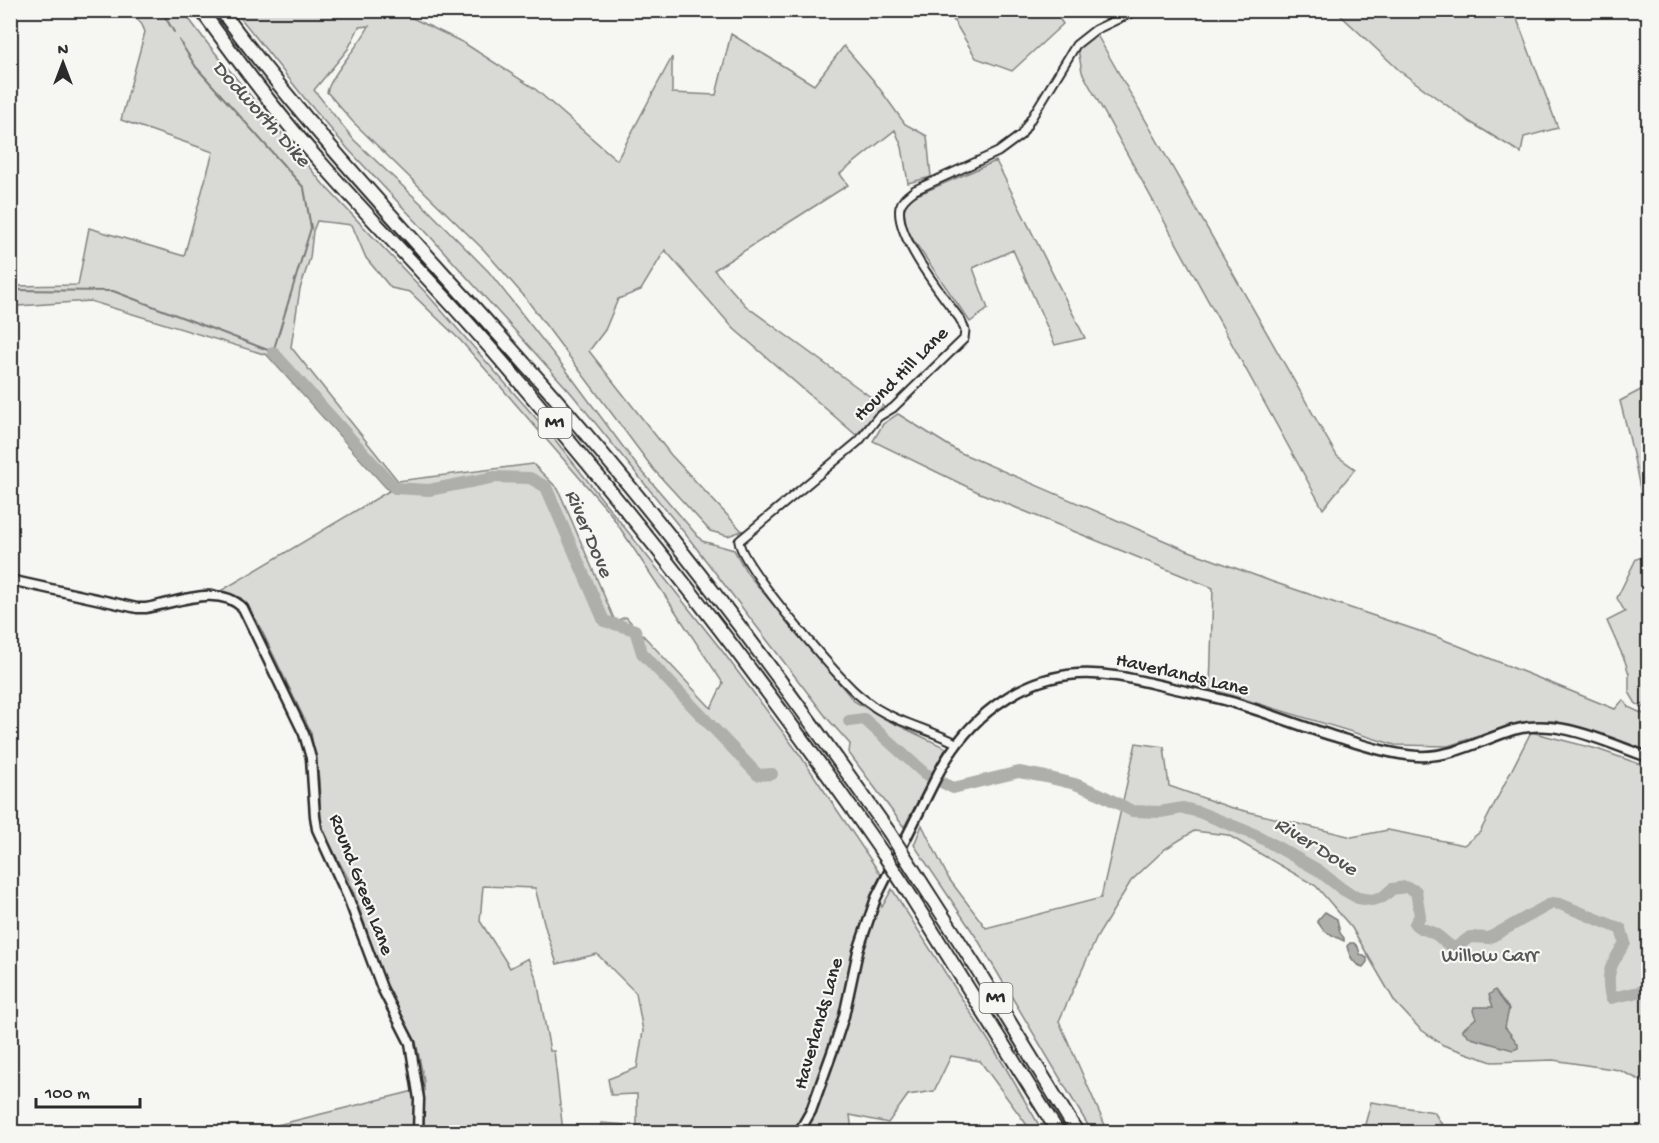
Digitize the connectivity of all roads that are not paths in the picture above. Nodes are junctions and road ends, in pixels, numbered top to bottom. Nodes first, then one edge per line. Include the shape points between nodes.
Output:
1 (201, 10) edge
2 (221, 10) edge
3 (1137, 10) edge
4 (10, 580) edge
5 (956, 743) junction
6 (1648, 758) edge
7 (418, 1132) edge
8 (799, 1132) edge
9 (1058, 1132) edge
10 (1077, 1132) edge

1 - 9 highway, M1, bridge via 248,75 322,164 570,440 732,643 884,855
2 - 10 highway, M1, bridge via 330,146 571,416 674,539 889,832
3 - 5 street, Hound Hill Lane via 1095,30 1076,45 1021,135 998,152 905,198 900,206 906,239 960,319 964,339 893,408 878,417 864,435 739,541 751,567 854,691 888,715
4 - 7 street, Round Green Lane via 137,608 210,596 231,599 243,608 304,734 311,758 317,829 382,988 410,1043 419,1099
5 - 6 street, Haverlands Lane via 986,712 1008,697 1049,680 1078,674 1131,678 1205,695 1366,746 1417,756 1451,753 1514,730 1541,727 1564,730
5 - 8 street, Haverlands Lane via 876,898 858,951 835,1044 811,1111

